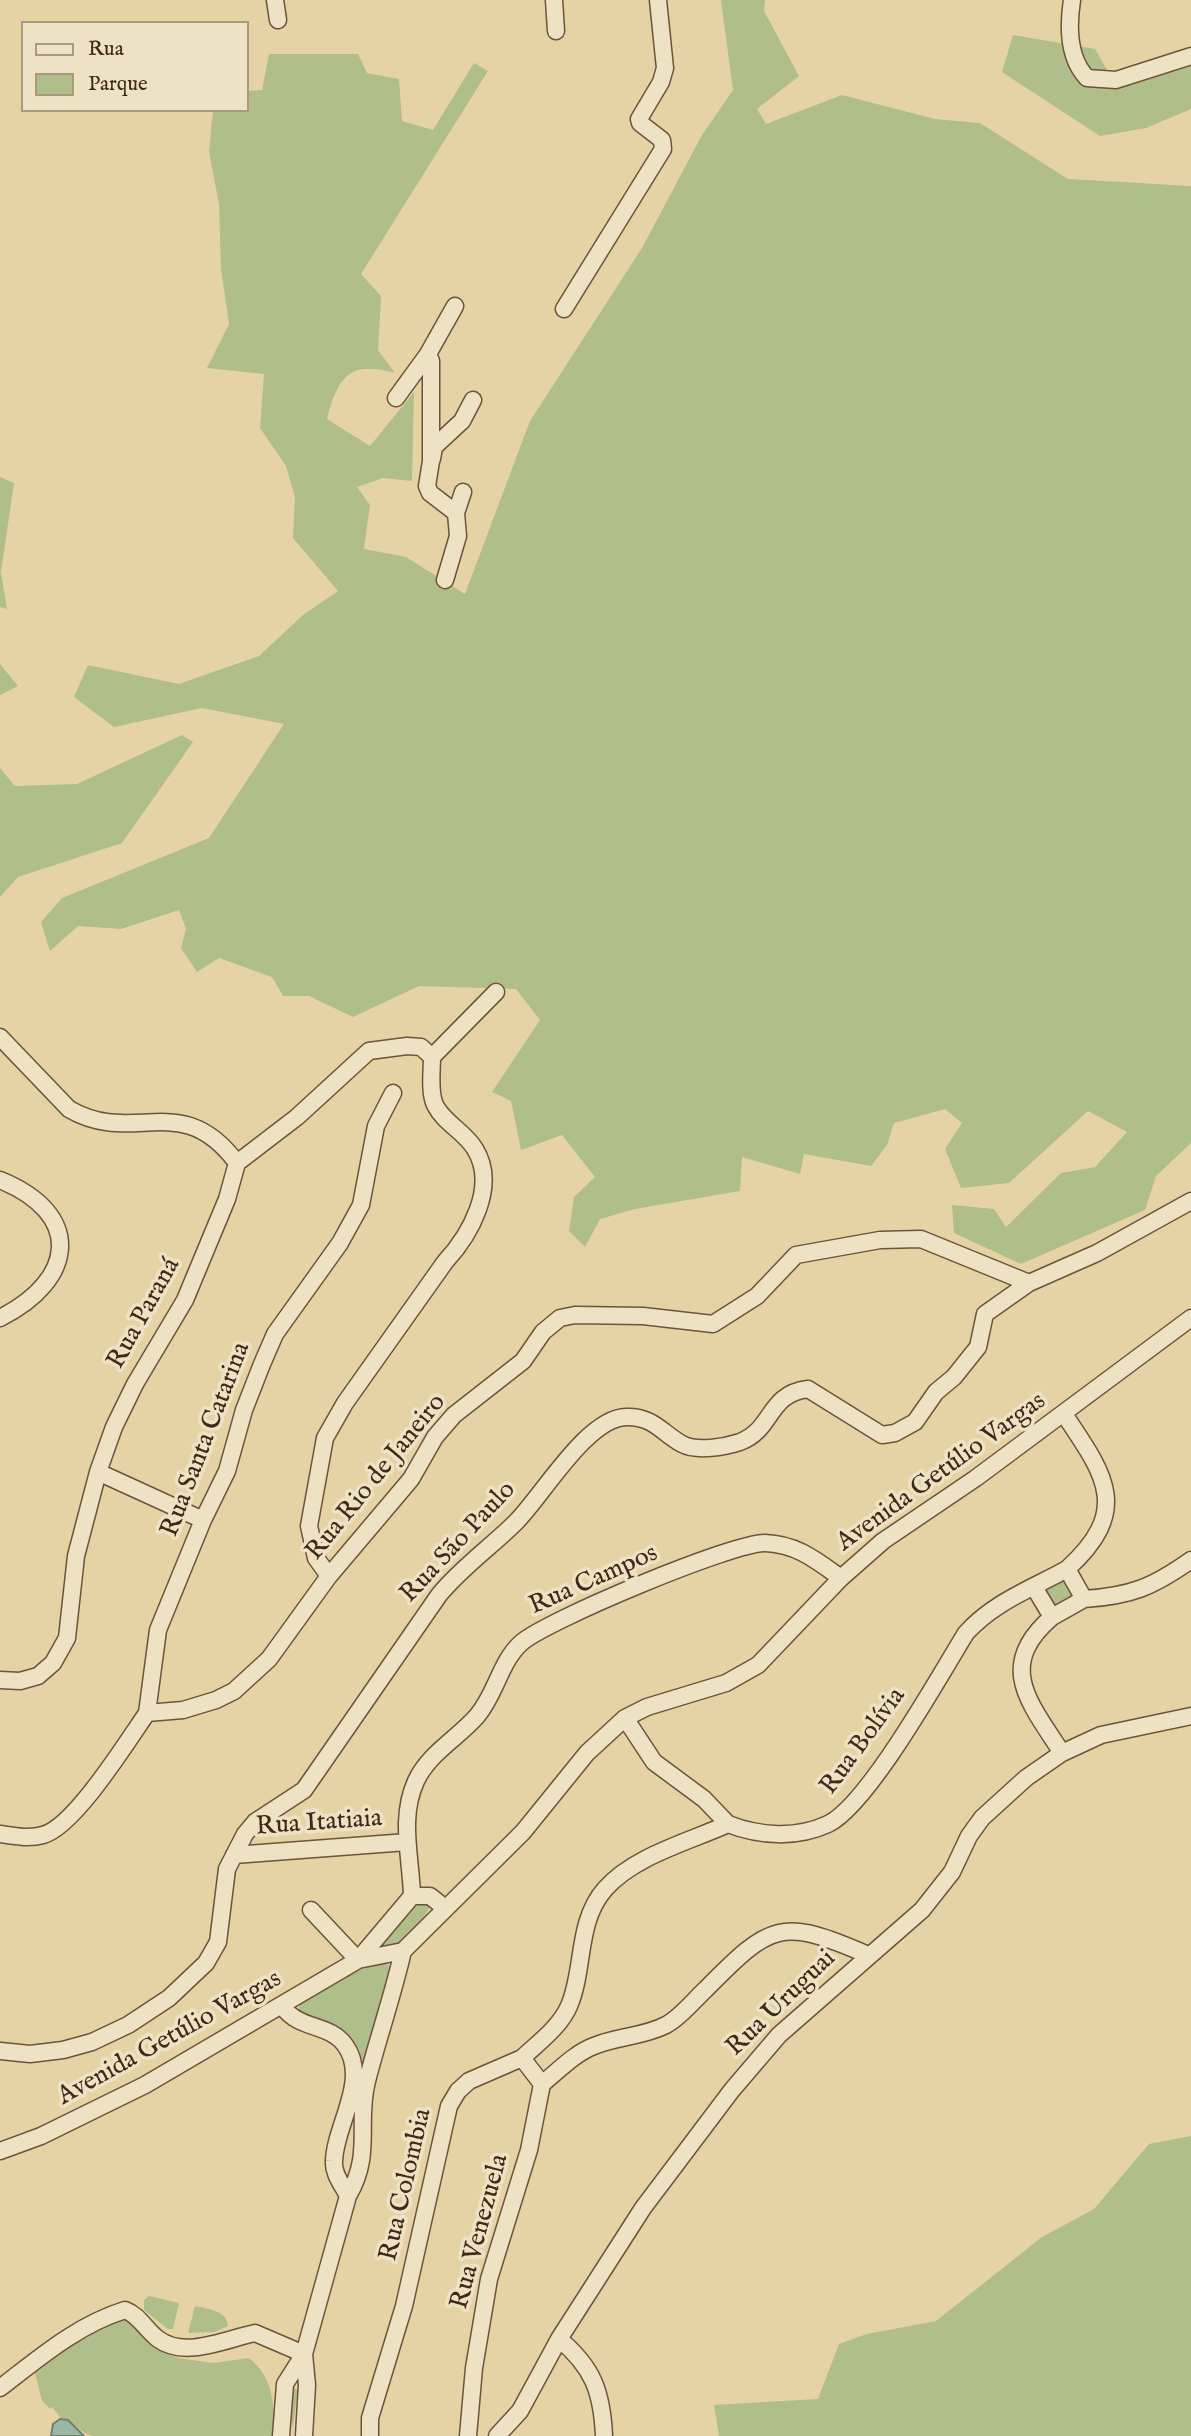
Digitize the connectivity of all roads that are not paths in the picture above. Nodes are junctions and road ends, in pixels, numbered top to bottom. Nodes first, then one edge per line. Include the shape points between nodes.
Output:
1 (275, 0) edge
2 (554, 0) edge
3 (658, 0) edge
4 (1072, 0) edge
5 (278, 20) dead end
6 (556, 31) dead end
7 (1191, 56) edge
8 (455, 306) dead end
9 (564, 309) dead end
10 (428, 354) junction
11 (396, 398) dead end
12 (473, 400) dead end
13 (431, 461) junction
14 (463, 492) dead end
15 (456, 513) junction
16 (445, 580) dead end
17 (496, 992) dead end
18 (0, 1037) edge
19 (432, 1057) junction
20 (393, 1093) dead end
21 (237, 1163) junction
22 (0, 1180) edge
23 (1191, 1201) edge
24 (1030, 1283) junction
25 (0, 1318) edge
26 (1191, 1318) edge
27 (1064, 1414) junction
28 (98, 1472) junction
29 (203, 1520) junction
30 (1191, 1560) edge
31 (1067, 1569) junction
32 (330, 1576) junction
33 (841, 1578) junction
34 (1034, 1587) junction
35 (1084, 1599) junction
36 (1052, 1617) junction
37 (0, 1680) edge
38 (147, 1713) junction
39 (1191, 1716) edge
40 (625, 1718) junction
41 (1062, 1753) junction
42 (728, 1824) junction
43 (0, 1834) edge
44 (407, 1842) junction
45 (234, 1854) junction
46 (412, 1896) junction
47 (445, 1908) junction
48 (310, 1910) dead end
49 (403, 1951) junction
50 (868, 1955) junction
51 (358, 1960) junction
52 (283, 2007) junction
53 (0, 2051) edge
54 (522, 2058) junction
55 (359, 2082) junction
56 (542, 2084) junction
57 (343, 2124) junction
58 (363, 2126) junction
59 (0, 2151) edge
60 (348, 2196) junction
61 (559, 2339) junction
62 (304, 2354) junction
63 (0, 2389) edge
64 (304, 2435) edge
65 (281, 2436) edge
66 (370, 2436) edge
67 (468, 2436) edge
68 (497, 2436) edge
69 (604, 2436) edge

1 - 5 street
2 - 6 street
3 - 9 street via 665,68 639,119 660,137 663,149
4 - 7 street via 1070,28 1076,66 1087,78 1116,80
8 - 10 street
10 - 11 street
10 - 13 street
12 - 13 street via 462,421 434,447
13 - 15 street via 426,477 430,493
14 - 15 street
15 - 16 street via 458,536
17 - 19 street
18 - 21 street via 80,1116 91,1121 190,1124 207,1131
19 - 21 street via 421,1047 369,1051
19 - 32 street via 435,1105 478,1154 478,1210 464,1242 445,1262 328,1431 309,1525 316,1558
20 - 29 street, Rua Santa Catarina via 376,1126 361,1205 275,1334 244,1410 227,1471
21 - 28 street, Rua Paraná via 214,1234 185,1300 124,1403
22 - 25 street via 36,1198 50,1211 59,1248 44,1288
23 - 24 street via 1097,1253
24 - 32 street, Rua Rio de Janeiro via 921,1239 880,1240 796,1255 757,1296 713,1324 643,1316 566,1315 548,1326 523,1361 454,1415 435,1437 411,1479
24 - 45 street, Rua São Paulo via 985,1314 978,1347 915,1422 895,1433 882,1435 808,1389 782,1397 757,1432 722,1445 695,1448 641,1418 610,1420 579,1448 519,1519 452,1579 324,1765 296,1798 255,1822
26 - 27 street, Avenida Getúlio Vargas
27 - 31 street, Rua Bolívia via 1102,1473 1105,1503 1103,1521 1091,1546
27 - 33 street, Avenida Getúlio Vargas via 883,1541
28 - 29 street
28 - 37 street, Rua Paraná via 76,1556 67,1638 38,1676
29 - 38 street, Rua Santa Catarina via 158,1630
30 - 35 street via 1142,1591
31 - 34 street, Rua Bolívia
31 - 35 street
32 - 38 street, Rua Rio de Janeiro via 269,1659 234,1691 183,1710
33 - 40 street, Avenida Getúlio Vargas via 771,1653 748,1671
33 - 44 street, Rua Campos via 798,1549 756,1543 569,1616 529,1637 508,1659 480,1713 416,1780 405,1812
34 - 36 street
34 - 42 street, Rua Bolívia via 991,1609 966,1633 904,1733 843,1815 809,1831 790,1834 754,1832
35 - 36 street
36 - 41 street via 1025,1647 1021,1680
38 - 43 street via 62,1824 44,1835
39 - 41 street, Rua Uruguai via 1101,1735
40 - 42 street via 654,1762 704,1799
40 - 47 street, Avenida Getúlio Vargas via 587,1753 523,1832
41 - 50 street, Rua Uruguai via 982,1818 936,1895
42 - 54 street via 634,1865 604,1889 586,1928 570,2004 550,2032
44 - 45 street, Rua Itatiaia
44 - 46 street, Rua Campos
45 - 53 street, Rua São Paulo via 223,1882 216,1948 169,1997 92,2042 30,2054
46 - 47 street via 430,1896
46 - 51 street, Avenida Getúlio Vargas
47 - 49 street, Avenida Getúlio Vargas
48 - 51 street
49 - 51 street, Avenida Getúlio Vargas
49 - 55 street via 387,2017
50 - 56 street via 808,1932 771,1935 752,1945 667,2024 593,2046
50 - 61 street, Rua Uruguai via 779,2035 739,2081 663,2179
51 - 52 street, Avenida Getúlio Vargas
52 - 55 street via 296,2022 336,2035 346,2046
52 - 59 street, Avenida Getúlio Vargas via 145,2085
54 - 56 street
54 - 66 street, Rua Colombia via 469,2081 449,2106 404,2306 370,2418
55 - 57 street
55 - 58 street
56 - 67 street, Rua Venezuela via 528,2150 489,2279
57 - 58 street
57 - 60 street via 333,2162
58 - 60 street via 364,2156
60 - 62 street
61 - 68 street, Rua Uruguai via 520,2411
61 - 69 street via 591,2372
62 - 63 street via 255,2333 215,2345 180,2346 160,2341 125,2310 84,2327
62 - 64 street
62 - 65 street via 285,2384
64 - 65 street

